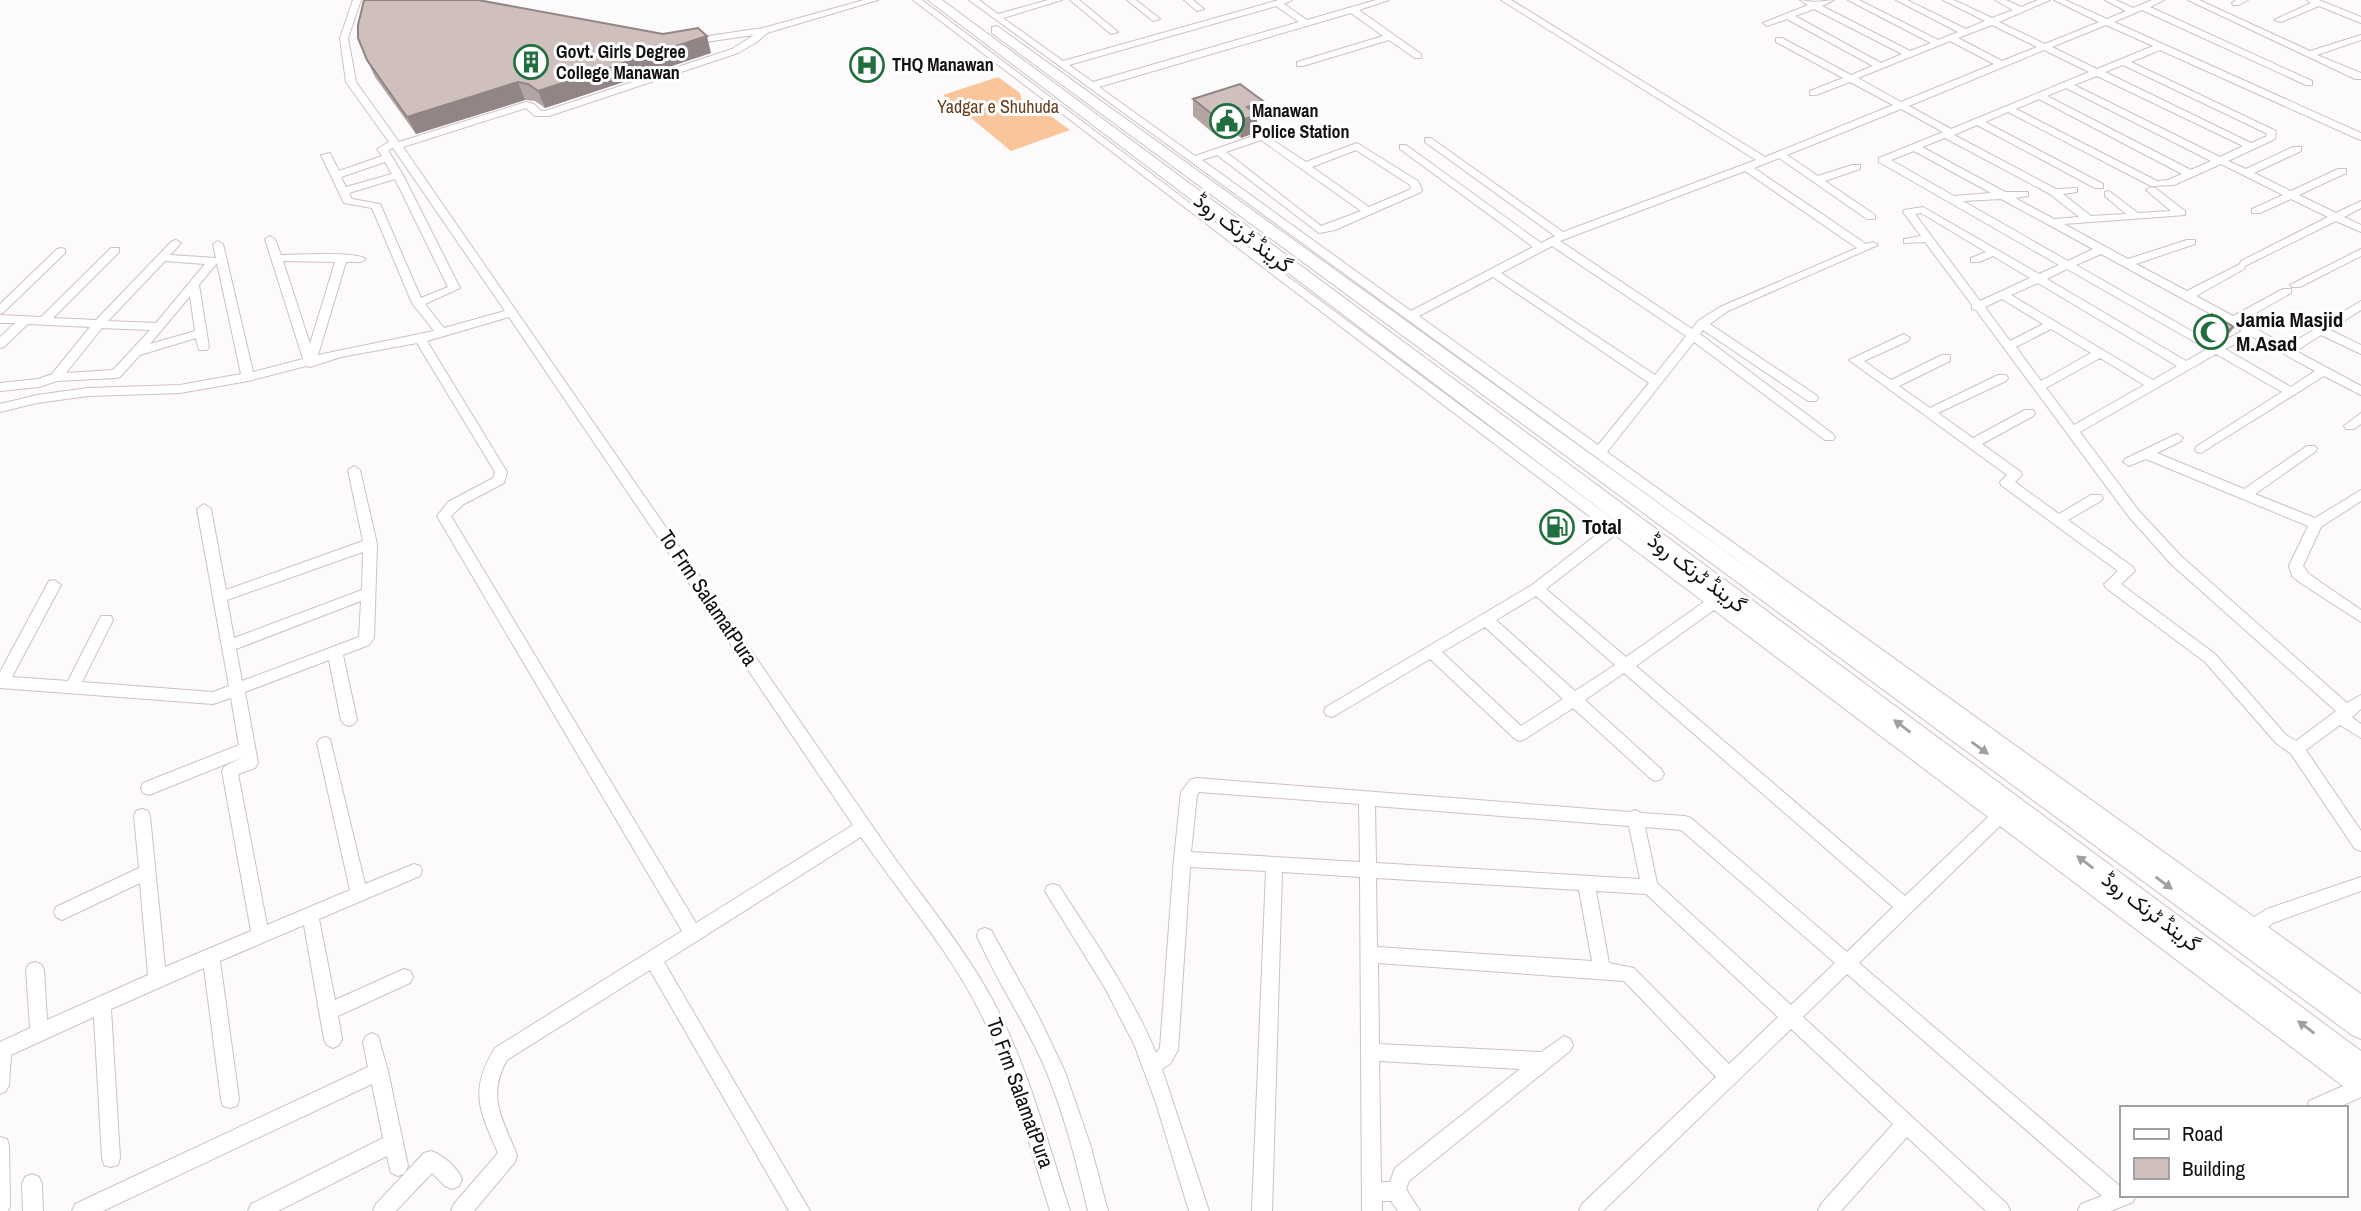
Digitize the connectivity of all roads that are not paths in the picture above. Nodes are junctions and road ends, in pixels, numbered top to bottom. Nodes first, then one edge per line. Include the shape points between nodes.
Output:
1 (357, 0) edge
2 (874, 0) edge
3 (918, 0) edge
4 (934, 0) edge
5 (973, 0) edge
6 (1058, 0) edge
7 (1074, 0) edge
8 (1131, 0) edge
9 (1188, 0) edge
10 (1288, 0) edge
11 (1385, 0) edge
12 (1505, 0) edge
13 (1804, 0) edge
14 (1830, 0) edge
15 (1852, 0) edge
16 (1900, 0) edge
17 (1947, 0) edge
18 (1999, 0) edge
19 (2046, 0) edge
20 (2058, 0) edge
21 (2109, 0) edge
22 (2159, 0) edge
23 (2192, 0) edge
24 (2315, 2) edge
25 (1277, 3) junction
26 (1815, 6) junction
27 (1200, 9) dead end
28 (2138, 9) junction
29 (1353, 10) junction
30 (2020, 10) junction
31 (2361, 12) edge
32 (954, 14) edge
33 (1787, 15) junction
34 (996, 17) junction
35 (2356, 18) edge
36 (1156, 19) dead end
37 (2278, 20) dead end
38 (1992, 22) junction
39 (2107, 22) junction
40 (1305, 23) junction
41 (1767, 23) dead end
42 (764, 31) junction
43 (1114, 32) dead end
44 (1965, 32) junction
45 (1391, 36) junction
46 (2360, 37) edge
47 (1950, 38) junction
48 (1779, 40) dead end
49 (679, 41) edge
50 (1938, 43) junction
51 (2161, 46) junction
52 (2046, 47) junction
53 (1909, 54) junction
54 (2310, 54) junction
55 (1418, 55) dead end
56 (2124, 62) junction
57 (1062, 64) junction
58 (1300, 64) dead end
59 (2003, 65) junction
60 (1880, 66) junction
61 (2097, 73) junction
62 (2361, 76) edge
63 (1850, 78) junction
64 (2309, 83) dead end
65 (2067, 85) junction
66 (1075, 89) junction
67 (1813, 93) dead end
68 (2040, 96) junction
69 (1901, 106) junction
70 (2010, 109) junction
71 (1978, 122) junction
72 (1949, 134) junction
73 (2361, 136) edge
74 (1428, 140) dead end
75 (396, 144) junction
76 (2250, 146) junction
77 (1403, 148) dead end
78 (1916, 148) junction
79 (2297, 149) dead end
80 (1218, 151) junction
81 (1779, 154) junction
82 (326, 155) dead end
83 (387, 158) junction
84 (1193, 160) junction
85 (1763, 160) junction
86 (1139, 162) junction
87 (2222, 162) junction
88 (1305, 166) junction
89 (1746, 167) junction
90 (1856, 167) dead end
91 (2342, 171) dead end
92 (2189, 173) junction
93 (2246, 173) junction
94 (336, 175) junction
95 (398, 175) junction
96 (1915, 178) junction
97 (1816, 180) junction
98 (1901, 184) dead end
99 (2099, 186) dead end
100 (2073, 190) dead end
101 (2151, 190) dead end
102 (344, 191) junction
103 (2054, 192) junction
104 (2024, 194) dead end
105 (2109, 194) dead end
106 (2004, 195) junction
107 (2291, 195) junction
108 (1951, 199) junction
109 (2361, 204) edge
110 (2256, 211) dead end
111 (1368, 212) junction
112 (1871, 217) dead end
113 (2136, 217) junction
114 (2336, 217) junction
115 (2088, 219) junction
116 (2052, 222) junction
117 (2361, 229) edge
118 (270, 239) dead end
119 (1926, 239) junction
120 (1551, 241) junction
121 (1908, 241) dead end
122 (2191, 242) dead end
123 (176, 243) dead end
124 (218, 244) dead end
125 (115, 250) dead end
126 (2102, 250) junction
127 (61, 251) dead end
128 (2361, 252) edge
129 (1992, 253) junction
130 (342, 257) junction
131 (162, 258) junction
132 (278, 258) junction
133 (361, 259) dead end
134 (1975, 260) dead end
135 (2127, 263) junction
136 (2068, 265) junction
137 (1493, 272) junction
138 (2038, 279) junction
139 (194, 285) junction
140 (2003, 295) junction
141 (2187, 296) junction
142 (418, 303) junction
143 (2361, 305) edge
144 (1976, 307) junction
145 (0, 310) edge
146 (512, 313) junction
147 (1409, 317) junction
148 (0, 320) edge
149 (24, 321) junction
150 (2233, 321) junction
151 (43, 322) junction
152 (99, 324) junction
153 (1702, 324) junction
154 (2052, 324) junction
155 (159, 327) junction
156 (2322, 330) junction
157 (2250, 331) junction
158 (441, 332) junction
159 (201, 333) junction
160 (1693, 335) junction
161 (1904, 338) dead end
162 (420, 339) junction
163 (0, 344) edge
164 (203, 347) dead end
165 (2007, 347) junction
166 (2217, 350) junction
167 (2361, 350) edge
168 (2287, 351) junction
169 (136, 352) junction
170 (2100, 353) junction
171 (1946, 358) dead end
172 (310, 363) junction
173 (2186, 366) junction
174 (2324, 370) junction
175 (56, 377) junction
176 (248, 377) junction
177 (2002, 378) dead end
178 (1656, 382) junction
179 (1890, 385) junction
180 (2153, 385) junction
181 (0, 387) edge
182 (2038, 387) junction
183 (2361, 391) edge
184 (2291, 392) junction
185 (1812, 398) dead end
186 (0, 408) edge
187 (1929, 413) junction
188 (2029, 413) dead end
189 (2072, 431) junction
190 (1829, 437) dead end
191 (2176, 438) dead end
192 (1972, 444) junction
193 (2200, 449) dead end
194 (2311, 449) dead end
195 (1599, 453) junction
196 (2147, 454) junction
197 (2129, 461) dead end
198 (354, 470) dead end
199 (2244, 495) junction
200 (2361, 495) edge
201 (2096, 498) dead end
202 (204, 509) dead end
203 (1613, 520) junction
204 (2058, 520) junction
205 (2316, 524) junction
206 (370, 544) junction
207 (54, 585) dead end
208 (1537, 589) junction
209 (368, 593) junction
210 (220, 597) junction
211 (1713, 603) junction
212 (2361, 617) edge
213 (106, 620) dead end
214 (1486, 620) junction
215 (228, 646) junction
216 (1431, 651) junction
217 (335, 653) junction
218 (1628, 664) junction
219 (1, 682) edge
220 (72, 687) junction
221 (236, 690) junction
222 (1574, 699) junction
223 (2361, 701) edge
224 (1331, 711) dead end
225 (2344, 714) junction
226 (349, 720) dead end
227 (2361, 732) edge
228 (325, 743) dead end
229 (247, 749) junction
230 (2296, 749) junction
231 (1657, 774) dead end
232 (149, 788) dead end
233 (1367, 797) junction
234 (2004, 812) junction
235 (142, 816) dead end
236 (1635, 817) junction
237 (865, 826) junction
238 (2358, 836) edge
239 (1182, 859) junction
240 (1274, 864) junction
241 (414, 871) dead end
242 (1367, 871) junction
243 (147, 872) junction
244 (1586, 884) junction
245 (2361, 884) edge
246 (1650, 887) junction
247 (1053, 891) dead end
248 (359, 894) junction
249 (1905, 907) junction
250 (62, 912) dead end
251 (310, 914) junction
252 (692, 932) junction
253 (2247, 933) junction
254 (260, 934) junction
255 (985, 936) dead end
256 (1369, 954) junction
257 (211, 955) junction
258 (652, 958) junction
259 (1847, 961) junction
260 (35, 970) dead end
261 (1602, 970) junction
262 (404, 977) dead end
263 (156, 979) junction
264 (102, 1005) junction
265 (327, 1012) junction
266 (1790, 1016) junction
267 (2360, 1018) edge
268 (39, 1032) junction
269 (333, 1040) dead end
270 (372, 1042) dead end
271 (1564, 1045) dead end
272 (1, 1050) edge
273 (1371, 1052) junction
274 (1543, 1061) junction
275 (1152, 1065) junction
276 (379, 1071) junction
277 (2352, 1073) edge
278 (1728, 1076) junction
279 (0, 1084) edge
280 (230, 1099) dead end
281 (2318, 1106) edge
282 (1906, 1124) junction
283 (393, 1143) junction
284 (0, 1146) edge
285 (111, 1158) dead end
286 (398, 1166) dead end
287 (452, 1179) dead end
288 (32, 1184) dead end
289 (1396, 1191) junction
290 (2120, 1195) edge
291 (2122, 1197) edge
292 (1371, 1201) edge
293 (0, 1206) edge
294 (33, 1211) edge
295 (82, 1211) edge
296 (258, 1211) edge
297 (383, 1211) edge
298 (461, 1211) edge
299 (800, 1211) edge
300 (1060, 1211) edge
301 (1098, 1211) edge
302 (1199, 1211) edge
303 (1262, 1211) edge
304 (1410, 1211) edge
305 (1589, 1211) edge
306 (1828, 1211) edge
307 (2000, 1211) edge
308 (2088, 1211) edge

1 - 75 street, To Frm SalamatPura via 344,38 351,82
2 - 42 street
3 - 32 street
4 - 32 highway, گرینڈ ٹرنک روڈ
5 - 34 street
6 - 34 street
7 - 43 street
8 - 36 street
9 - 27 street
10 - 25 street
11 - 29 street
12 - 85 street
13 - 26 street
14 - 26 street
15 - 50 street
16 - 44 street
17 - 38 street
18 - 30 street
19 - 30 street
20 - 39 street
21 - 28 street
22 - 28 street
23 - 54 street
24 - 35 street
24 - 37 street
25 - 40 street
25 - 57 street
26 - 33 street
26 - 53 street
28 - 39 street
28 - 64 street
29 - 40 street
29 - 45 street
30 - 38 street
31 - 35 street
32 - 66 highway, گرینڈ ٹرنک روڈ
32 - 86 street
33 - 41 street
33 - 60 street
34 - 57 street
38 - 44 street
38 - 52 street
39 - 51 street
39 - 52 street
40 - 66 street
42 - 49 street
42 - 75 street via 735,51 546,114 526,105
44 - 47 street
45 - 55 street
45 - 58 street
46 - 54 street
47 - 50 street
47 - 59 street
48 - 63 street
50 - 53 street
51 - 56 street
51 - 73 street
52 - 59 street
52 - 61 street
53 - 60 street
54 - 62 street
56 - 61 street
56 - 76 street via 2271,131 2272,137
57 - 66 street
59 - 69 street
60 - 63 street
61 - 65 street
61 - 76 street
63 - 67 street
63 - 69 street
65 - 68 street
65 - 87 street
66 - 84 street
66 - 86 highway, گرینڈ ٹرنک روڈ
66 -> 253 highway, گرینڈ ٹرنک روڈ
68 - 70 street
68 - 92 street
69 - 72 street
69 - 81 street
70 - 71 street
70 - 92 street via 2155,184 2170,183
71 - 72 street
71 - 99 street
72 - 78 street
72 - 103 street
74 - 120 street
75 - 83 street via 383,148
75 - 146 street, To Frm SalamatPura
76 - 87 street
77 - 120 street
78 - 96 street via 1883,160
78 - 106 street
79 - 93 street
80 - 84 street
80 - 88 street via 1262,136
80 - 111 street via 1319,230
81 - 85 street
81 - 97 street
82 - 94 street
83 - 94 street
83 - 95 street
84 - 147 street
85 - 89 street
86 - 203 highway, گرینڈ ٹرنک روڈ
87 - 92 street
87 - 93 street
88 - 111 street
88 - 111 street via 1357,146 1416,184 1414,193
89 - 120 street
89 - 153 street via 1869,246 1724,309
90 - 97 street
91 - 107 street
93 - 107 street
94 - 102 street
95 - 102 street
95 - 142 street via 454,288
96 - 98 street
96 - 108 street
97 - 112 street
100 - 103 street
101 - 113 street via 2181,213
102 - 142 street via 352,203 376,206
103 - 115 street
104 - 106 street
105 - 113 street
106 - 108 street
106 - 116 street
107 - 110 street
107 - 114 street
108 - 136 street
109 - 114 street
113 - 115 street
114 - 117 street
114 - 141 street
115 - 116 street
116 - 126 street
118 - 132 street
119 - 121 street
119 - 129 street via 1908,212 1923,211
119 - 144 street
120 - 137 street
120 - 160 street
122 - 135 street
123 - 131 street
124 - 176 street
125 - 151 street
126 - 135 street
126 - 136 street
127 - 145 street
128 - 150 street
129 - 134 street
129 - 138 street
130 - 132 street
130 - 133 street
130 - 172 street
131 - 139 street via 213,261
131 - 152 street
132 - 172 street
135 - 141 street
136 - 138 street
136 - 166 street
137 - 147 street
137 - 178 street
138 - 140 street
138 - 173 street
139 - 155 street
139 - 159 street
140 - 144 street
140 - 154 street
141 - 150 street
142 - 158 street
143 - 156 street
144 - 165 street
146 - 158 street
146 - 237 street, To Frm SalamatPura
147 - 195 street
148 - 149 street
149 - 151 street
149 - 163 street
150 - 157 street
151 - 152 street
152 - 155 street
152 - 175 street
153 - 160 street
153 - 185 street
154 - 165 street
154 - 170 street
155 - 169 street
156 - 167 street
156 - 168 street
157 - 166 street
157 - 168 street
158 - 162 street
159 - 164 street
159 - 169 street
160 - 178 street
160 - 190 street
161 - 179 street via 1856,360
162 - 172 street
162 - 252 street via 501,472 499,480 454,503 444,516
165 - 182 street
166 - 173 street
166 - 184 street
168 - 174 street
169 - 175 street via 116,374
170 - 180 street
170 - 182 street
171 - 179 street
172 - 176 street
173 - 180 street
174 - 183 street
174 - 184 street
175 - 181 street
176 - 186 street via 180,389 88,392
177 - 187 street
178 - 195 street
179 - 187 street
180 - 189 street
182 - 189 street
184 - 193 street
187 - 192 street
188 - 192 street
189 - 225 street via 2134,514 2176,560
191 - 196 street
192 - 204 street via 2016,475 2006,482
194 - 199 street
195 - 253 street
196 - 197 street
196 - 199 street
198 - 206 street
199 - 205 street
200 - 205 street
201 - 204 street
202 - 210 street
203 - 208 street
203 - 211 street
234 -> 203 highway, گرینڈ ٹرنک روڈ
204 - 230 street via 2128,571 2111,584 2210,658
205 - 212 street via 2295,566 2297,572
206 - 209 street
206 - 210 street
207 - 219 street
208 - 214 street
208 - 218 street
209 - 215 street
209 - 217 street via 367,638
210 - 215 street
211 - 218 street
211 - 234 street
213 - 220 street
214 - 216 street
214 - 222 street
215 - 221 street
216 - 222 street via 1520,735
216 - 224 street
217 - 221 street
217 - 226 street
218 - 222 street
218 - 249 street
219 - 220 street
220 - 221 street via 213,698
221 - 229 street
222 - 231 street
223 - 225 street
225 - 227 street
225 - 230 street
228 - 248 street
229 - 232 street
229 - 254 street via 250,763 230,771
230 - 238 street
233 - 236 street
233 - 239 street via 1196,785 1189,792
233 - 242 street
234 - 249 street
234 - 277 highway, گرینڈ ٹرنک روڈ
235 - 243 street
236 - 246 street
236 - 259 street via 1685,823
237 - 252 street
237 - 300 street, To Frm SalamatPura via 961,962 987,1007 1010,1060
239 - 240 street
239 - 275 street via 1169,1050
240 - 242 street
240 - 303 street
241 - 248 street
242 - 244 street
242 - 256 street
243 - 250 street
243 - 263 street
244 - 246 street
244 - 261 street
245 - 253 street via 2267,917
246 - 266 street
247 - 275 street via 1109,979
248 - 251 street
249 - 259 street
251 - 254 street
251 - 265 street
252 - 258 street
253 - 267 highway, گرینڈ ٹرنک روڈ
254 - 257 street
255 - 301 street via 1057,1077
256 - 261 street
256 - 273 street
257 - 263 street
257 - 280 street
258 - 298 street via 501,1054 485,1091 508,1155
258 - 299 street
259 - 266 street
259 - 290 street
260 - 268 street
261 - 278 street via 1628,974
262 - 265 street
263 - 264 street
264 - 268 street
264 - 285 street
265 - 269 street
266 - 278 street
266 - 282 street
267 - 277 highway
268 - 272 street
270 - 276 street
271 - 274 street
272 - 279 street
273 - 274 street
273 - 292 street
274 - 289 street via 1402,1175
275 - 302 street
276 - 283 street
276 - 295 street
277 - 281 street
278 - 305 street
282 - 306 street
282 - 307 street
283 - 286 street
283 - 296 street
284 - 293 street
287 - 297 street via 431,1160
288 - 294 street
289 - 292 street
289 - 304 street
291 - 308 street

